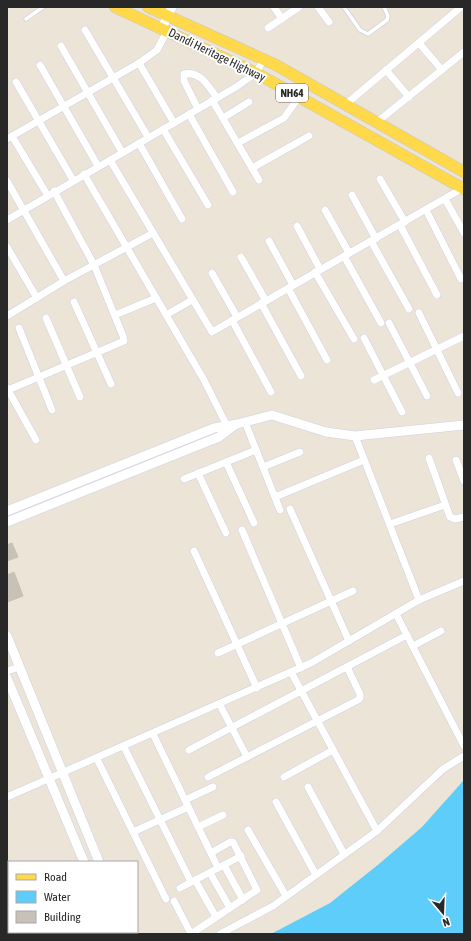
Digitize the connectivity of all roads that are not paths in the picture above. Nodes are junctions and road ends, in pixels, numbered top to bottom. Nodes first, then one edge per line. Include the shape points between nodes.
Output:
1 (44, 7) edge
2 (115, 7) edge
3 (148, 7) edge
4 (274, 7) edge
5 (299, 7) edge
6 (318, 7) edge
7 (344, 7) edge
8 (384, 7) edge
9 (461, 7) edge
10 (169, 11) edge
11 (26, 19) dead end
12 (282, 19) junction
13 (329, 22) dead end
14 (268, 28) dead end
15 (164, 29) junction
16 (85, 30) dead end
17 (419, 43) junction
18 (62, 46) dead end
19 (464, 52) edge
20 (264, 59) junction
21 (139, 63) junction
22 (40, 66) dead end
23 (386, 70) junction
24 (442, 70) junction
25 (256, 72) junction
26 (114, 78) junction
27 (16, 82) dead end
28 (89, 92) junction
29 (300, 97) junction
30 (409, 97) junction
31 (214, 99) junction
32 (249, 102) dead end
33 (345, 105) junction
34 (64, 106) junction
35 (198, 109) junction
36 (189, 114) junction
37 (223, 118) junction
38 (38, 121) junction
39 (377, 122) junction
40 (174, 123) junction
41 (163, 129) junction
42 (309, 136) dead end
43 (10, 137) edge
44 (148, 137) junction
45 (138, 143) junction
46 (238, 144) junction
47 (122, 152) junction
48 (110, 160) junction
49 (98, 166) junction
50 (252, 168) junction
51 (464, 172) edge
52 (84, 174) junction
53 (380, 179) dead end
54 (73, 180) junction
55 (259, 180) dead end
56 (7, 181) edge
57 (463, 189) edge
58 (54, 191) junction
59 (232, 192) dead end
60 (352, 195) dead end
61 (48, 196) junction
62 (445, 199) junction
63 (208, 205) dead end
64 (24, 210) junction
65 (325, 210) dead end
66 (426, 210) junction
67 (182, 219) dead end
68 (7, 220) edge
69 (402, 223) junction
70 (297, 226) dead end
71 (153, 233) junction
72 (464, 233) edge
73 (373, 240) junction
74 (270, 241) dead end
75 (7, 247) edge
76 (126, 247) junction
77 (346, 255) junction
78 (241, 257) dead end
79 (94, 265) junction
80 (318, 271) junction
81 (212, 274) dead end
82 (461, 279) dead end
83 (64, 282) junction
84 (291, 286) junction
85 (437, 295) dead end
86 (37, 298) junction
87 (156, 298) junction
88 (192, 300) junction
89 (74, 302) dead end
90 (263, 302) junction
91 (409, 309) dead end
92 (419, 313) dead end
93 (115, 315) junction
94 (166, 315) junction
95 (7, 316) edge
96 (46, 318) dead end
97 (235, 318) junction
98 (381, 323) dead end
99 (389, 323) dead end
100 (19, 328) dead end
101 (464, 337) edge
102 (364, 338) dead end
103 (354, 339) dead end
104 (437, 350) junction
105 (97, 353) junction
106 (327, 360) dead end
107 (410, 363) junction
108 (66, 365) junction
109 (301, 376) dead end
110 (383, 376) junction
111 (39, 377) junction
112 (374, 380) dead end
113 (111, 384) dead end
114 (8, 389) edge
115 (271, 392) dead end
116 (458, 393) dead end
117 (427, 396) dead end
118 (80, 397) dead end
119 (52, 410) dead end
120 (402, 412) dead end
121 (240, 423) junction
122 (464, 425) edge
123 (354, 436) junction
124 (36, 440) dead end
125 (256, 450) junction
126 (300, 452) dead end
127 (429, 458) dead end
128 (364, 459) junction
129 (456, 460) dead end
130 (226, 462) junction
131 (263, 467) junction
132 (198, 473) junction
133 (184, 479) dead end
134 (464, 481) edge
135 (275, 497) junction
136 (445, 505) junction
137 (290, 509) dead end
138 (280, 510) dead end
139 (7, 511) edge
140 (464, 517) edge
141 (7, 522) edge
142 (254, 523) dead end
143 (390, 524) junction
144 (242, 530) dead end
145 (226, 533) dead end
146 (194, 551) dead end
147 (464, 581) edge
148 (353, 591) dead end
149 (419, 600) junction
150 (332, 601) junction
151 (396, 614) junction
152 (282, 624) junction
153 (441, 631) dead end
154 (407, 635) junction
155 (7, 636) edge
156 (349, 641) junction
157 (237, 644) junction
158 (412, 646) junction
159 (218, 653) dead end
160 (20, 667) junction
161 (347, 667) junction
162 (301, 668) junction
163 (7, 671) edge
164 (291, 672) junction
165 (7, 678) edge
166 (257, 688) junction
167 (301, 692) junction
168 (220, 705) junction
169 (317, 722) junction
170 (232, 728) junction
171 (464, 728) edge
172 (456, 732) junction
173 (153, 734) junction
174 (464, 746) edge
175 (124, 747) junction
176 (189, 750) dead end
177 (333, 750) junction
178 (464, 756) edge
179 (247, 757) junction
180 (97, 759) junction
181 (63, 774) junction
182 (208, 777) dead end
183 (284, 777) dead end
184 (48, 780) junction
185 (213, 787) dead end
186 (308, 787) dead end
187 (7, 797) edge
188 (276, 802) dead end
189 (186, 803) junction
190 (223, 815) dead end
191 (161, 820) junction
192 (198, 827) junction
193 (248, 830) dead end
194 (377, 831) junction
195 (133, 832) junction
196 (211, 853) junction
197 (344, 854) junction
198 (241, 856) junction
199 (84, 861) edge
200 (99, 861) edge
201 (221, 866) junction
202 (210, 873) junction
203 (316, 875) junction
204 (193, 881) junction
205 (180, 888) dead end
206 (286, 896) junction
207 (166, 899) dead end
208 (243, 900) junction
209 (174, 901) dead end
210 (230, 908) junction
211 (216, 917) junction
212 (191, 934) edge
213 (220, 934) edge

1 - 11 lane
2 - 15 main road, Dandi Heritage Highway / NH64
3 - 10 main road, Dandi Heritage Highway / NH64
4 - 12 street
5 - 12 street
6 - 13 street
7 - 8 lane via 360,30 368,34 387,20
9 - 17 street
10 - 15 street
10 - 20 main road, Dandi Heritage Highway / NH64
12 - 14 street
15 - 21 street via 157,50
15 - 25 main road, Dandi Heritage Highway / NH64
16 - 26 street
17 - 23 street
17 - 24 street
18 - 28 street
19 - 24 street
20 - 25 street
20 - 33 main road, Dandi Heritage Highway / NH64
21 - 26 street
21 - 40 street
22 - 34 street
23 - 30 street
23 - 33 street
24 - 30 street
25 - 29 main road, Dandi Heritage Highway / NH64
25 - 31 street
26 - 28 street
26 - 44 street
27 - 38 street
28 - 34 street
28 - 47 street
29 - 46 street via 284,118
29 - 57 main road, Dandi Heritage Highway / NH64
30 - 39 street
31 - 35 street
31 - 35 street via 202,78 184,74 184,81
31 - 37 street
32 - 37 street
33 - 39 main road, Dandi Heritage Highway / NH64
34 - 38 street
34 - 49 street
35 - 36 street
36 - 40 street
36 - 59 street
37 - 46 street
38 - 43 street
38 - 54 street
39 - 51 main road, Dandi Heritage Highway / NH64
40 - 41 street
41 - 44 street
41 - 63 street
42 - 50 street
43 - 61 street
44 - 45 street
45 - 47 street
45 - 67 street
46 - 50 street
47 - 48 street
48 - 49 street
48 - 71 street
49 - 52 street
50 - 55 street
52 - 54 street
52 - 76 street
53 - 69 street
54 - 58 street
56 - 64 street
57 - 62 street
58 - 61 street
58 - 79 street
60 - 73 street
61 - 64 street
62 - 66 street
62 - 72 street
64 - 68 street
64 - 83 street
65 - 77 street
66 - 69 street
66 - 82 street
69 - 73 street
69 - 85 street
70 - 80 street
71 - 76 street
71 - 88 street
73 - 77 street
73 - 91 street
74 - 84 street
75 - 86 street
76 - 79 street
76 - 87 street
77 - 80 street
77 - 98 street
78 - 90 street
79 - 83 street
79 - 93 street
80 - 84 street
80 - 103 street
81 - 97 street
83 - 86 street
84 - 90 street
84 - 106 street
86 - 95 street
87 - 93 street
87 - 94 street
88 - 94 street
88 - 97 street via 210,331
89 - 105 street
90 - 97 street
90 - 109 street
92 - 104 street
93 - 105 street via 124,341
94 - 121 street via 211,392
96 - 108 street
97 - 115 street
99 - 107 street
100 - 111 street
101 - 104 street
102 - 110 street
104 - 107 street
104 - 116 street
105 - 108 street
105 - 113 street
107 - 110 street
107 - 117 street
108 - 111 street
108 - 118 street
110 - 112 street
110 - 120 street
111 - 114 street
111 - 119 street
114 - 124 street
121 - 123 street via 267,415 277,415 326,432
121 - 125 street
121 - 139 street via 214,428
121 - 141 street via 219,438
122 - 123 street
123 - 128 street
125 - 130 street
125 - 131 street
126 - 131 street
127 - 136 street
128 - 135 street
128 - 143 street
129 - 134 street
130 - 132 street
130 - 142 street
131 - 135 street
132 - 133 street
132 - 145 street
135 - 138 street
136 - 140 street via 452,518
136 - 143 street
137 - 150 street
143 - 149 street
144 - 152 street
146 - 157 street
147 - 149 street
148 - 150 street
149 - 151 street
150 - 152 street
150 - 156 street
151 - 154 street
151 - 156 street
152 - 157 street
152 - 162 street
153 - 158 street
154 - 158 street
154 - 161 street
155 - 160 street
156 - 162 street
157 - 159 street
157 - 166 street
158 - 172 street
160 - 163 street
160 - 181 street
161 - 167 street
161 - 169 street via 360,698
162 - 164 street
164 - 166 street
164 - 167 street
165 - 184 street
166 - 168 street
167 - 169 street
167 - 170 street
168 - 170 street
168 - 173 street
169 - 177 street
169 - 179 street
170 - 176 street
170 - 179 street
171 - 172 street
172 - 174 street
173 - 175 street
173 - 189 street
175 - 180 street
175 - 191 street
177 - 183 street
177 - 194 street
178 - 194 street via 443,769
179 - 182 street
180 - 181 street
180 - 195 street
181 - 184 street
181 - 200 street
184 - 187 street
184 - 199 street
185 - 189 street
186 - 197 street
188 - 203 street
189 - 191 street
189 - 192 street
190 - 192 street
191 - 195 street
191 - 204 street
192 - 196 street
193 - 206 street
194 - 197 street
195 - 207 street
196 - 198 street via 232,842
196 - 201 street
197 - 203 street
198 - 201 street
198 - 208 street via 257,888
201 - 202 street
201 - 208 street
202 - 204 street
202 - 210 street
203 - 206 street
204 - 205 street
204 - 211 street
206 - 213 street via 273,906
208 - 210 street
209 - 212 street
210 - 211 street
211 - 212 street

